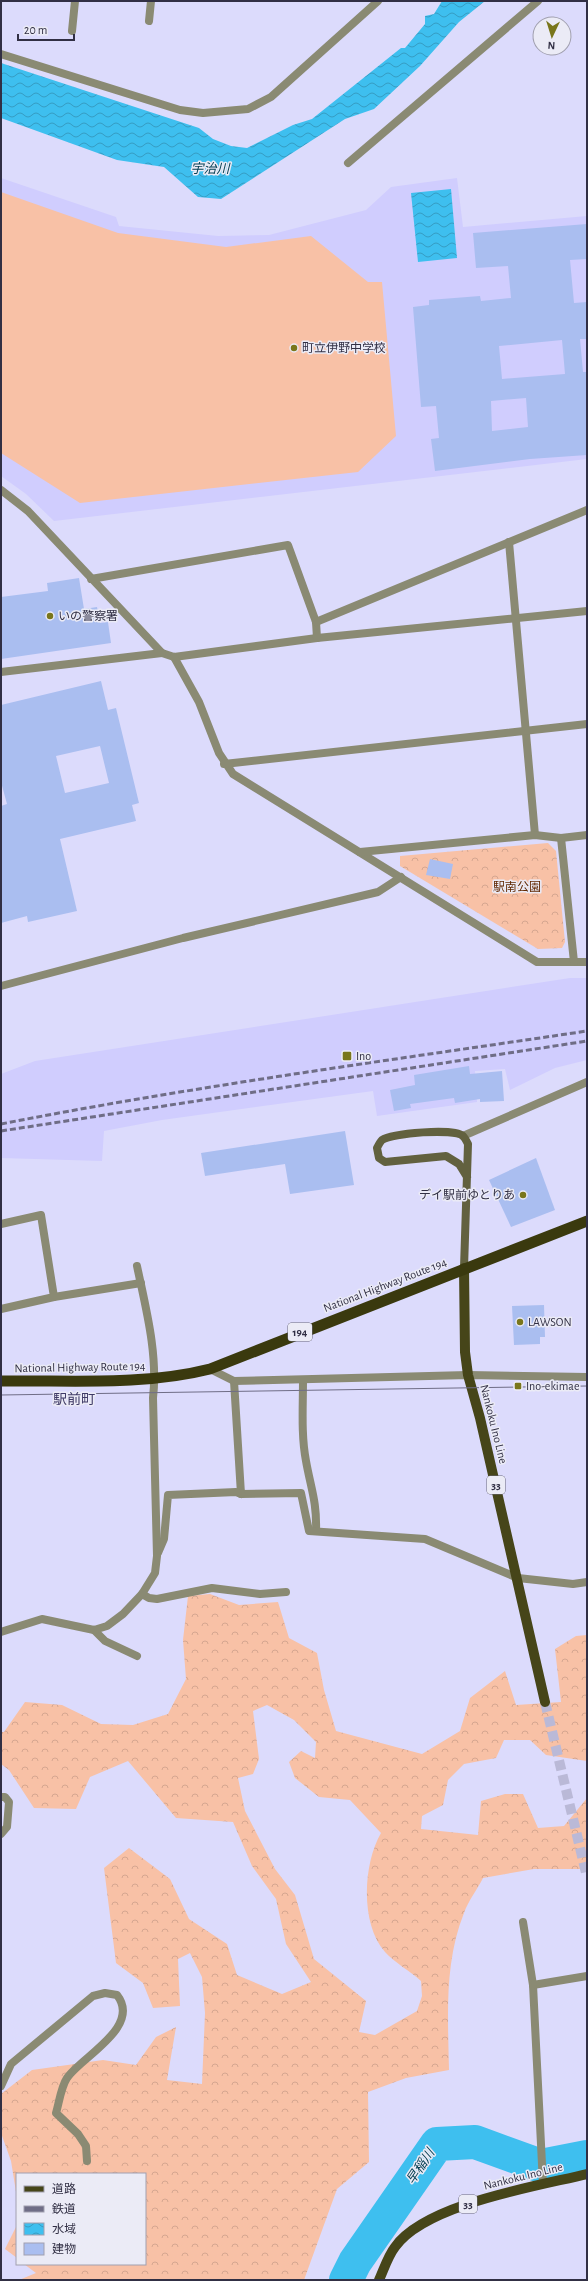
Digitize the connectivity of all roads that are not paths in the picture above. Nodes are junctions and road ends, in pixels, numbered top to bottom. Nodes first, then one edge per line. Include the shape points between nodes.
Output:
1 (75, 1) edge
2 (151, 1) edge
3 (378, 1) edge
4 (538, 1) edge
5 (149, 21) dead end
6 (72, 31) dead end
7 (1, 54) edge
8 (348, 163) dead end
9 (1, 490) edge
10 (587, 510) edge
11 (509, 542) junction
12 (92, 579) junction
13 (587, 611) edge
14 (515, 617) junction
15 (316, 622) junction
16 (317, 638) junction
17 (162, 653) junction
18 (174, 657) junction
19 (1, 672) edge
20 (587, 724) edge
21 (526, 730) junction
22 (224, 764) junction
23 (535, 835) junction
24 (587, 835) edge
25 (561, 838) junction
26 (360, 852) junction
27 (401, 877) junction
28 (574, 962) junction
29 (587, 962) edge
30 (1, 986) edge
31 (587, 1082) edge
32 (463, 1136) junction
33 (467, 1177) junction
34 (587, 1221) edge
35 (1, 1224) edge
36 (137, 1266) dead end
37 (464, 1268) junction
38 (141, 1283) junction
39 (54, 1297) junction
40 (1, 1309) edge
41 (210, 1369) junction
42 (468, 1375) junction
43 (587, 1376) edge
44 (155, 1378) junction
45 (303, 1380) junction
46 (1, 1381) edge
47 (234, 1381) junction
48 (241, 1494) junction
49 (316, 1531) junction
50 (157, 1556) junction
51 (518, 1578) junction
52 (587, 1582) edge
53 (286, 1592) dead end
54 (142, 1594) junction
55 (94, 1630) junction
56 (1, 1632) edge
57 (137, 1656) dead end
58 (545, 1702) tunnel mouth
59 (1, 1797) edge
60 (1, 1834) edge
61 (523, 1922) dead end
62 (587, 1976) edge
63 (533, 1985) junction
64 (1, 2086) edge
65 (86, 2161) dead end
66 (587, 2174) edge
67 (543, 2184) junction
68 (379, 2280) edge

1 - 6 street
2 - 5 street
3 - 7 street via 270,97 248,109 203,113 180,110
4 - 8 street
9 - 12 street via 28,511
10 - 11 street
11 - 14 street
11 - 15 street
12 - 15 street via 288,545
12 - 17 street
13 - 14 street
14 - 16 street
14 - 21 street
15 - 16 street
16 - 18 street
17 - 18 street
17 - 19 street
18 - 22 street via 199,702
20 - 21 street
21 - 22 street
21 - 23 street
22 - 26 street via 233,774
23 - 25 street
23 - 26 street
24 - 25 street
25 - 28 street
26 - 27 street
27 - 28 street via 537,962
27 - 30 street via 378,892 183,938
28 - 29 street
31 - 32 street
32 - 33 main road via 468,1144
32 - 33 main road via 438,1131 392,1137 382,1140 377,1148 379,1158 385,1162 446,1156 459,1164
33 - 37 main road
34 - 37 highway, National Highway Route 194 / 194
35 - 39 street via 41,1215
36 - 38 street
37 - 41 highway, National Highway Route 194 / 194
37 - 42 main road, Nankoku Ino Line / 33 via 465,1352
38 - 39 street
38 - 44 street
39 - 40 street
41 - 44 highway, National Highway Route 194 / 194 via 186,1375
41 - 47 street
42 - 43 street
42 - 45 street
42 - 51 main road, Nankoku Ino Line / 33
44 - 46 highway, National Highway Route 194 / 194
44 - 50 street via 153,1398
45 - 47 street
45 - 49 street via 304,1441 306,1462 315,1496
47 - 48 street
48 - 49 street via 301,1493 309,1531
48 - 50 street via 236,1492 168,1495 164,1539
49 - 51 street via 425,1539
50 - 54 street via 155,1573
51 - 52 street via 573,1584
51 - 58 main road, Nankoku Ino Line / 33
53 - 54 street via 260,1594 212,1588 157,1599
54 - 55 street via 124,1614 107,1626
55 - 56 street via 42,1619
55 - 57 street via 105,1641
59 - 60 street via 5,1797 9,1802 7,1826
61 - 63 street
62 - 63 street
63 - 67 street
64 - 65 street via 11,2064 93,1996 105,1993 117,1995 122,2001 116,2032 67,2078 56,2113 86,2146
66 - 67 main road, Nankoku Ino Line / 33
67 - 68 main road, Nankoku Ino Line / 33 via 453,2208 415,2229 395,2246

